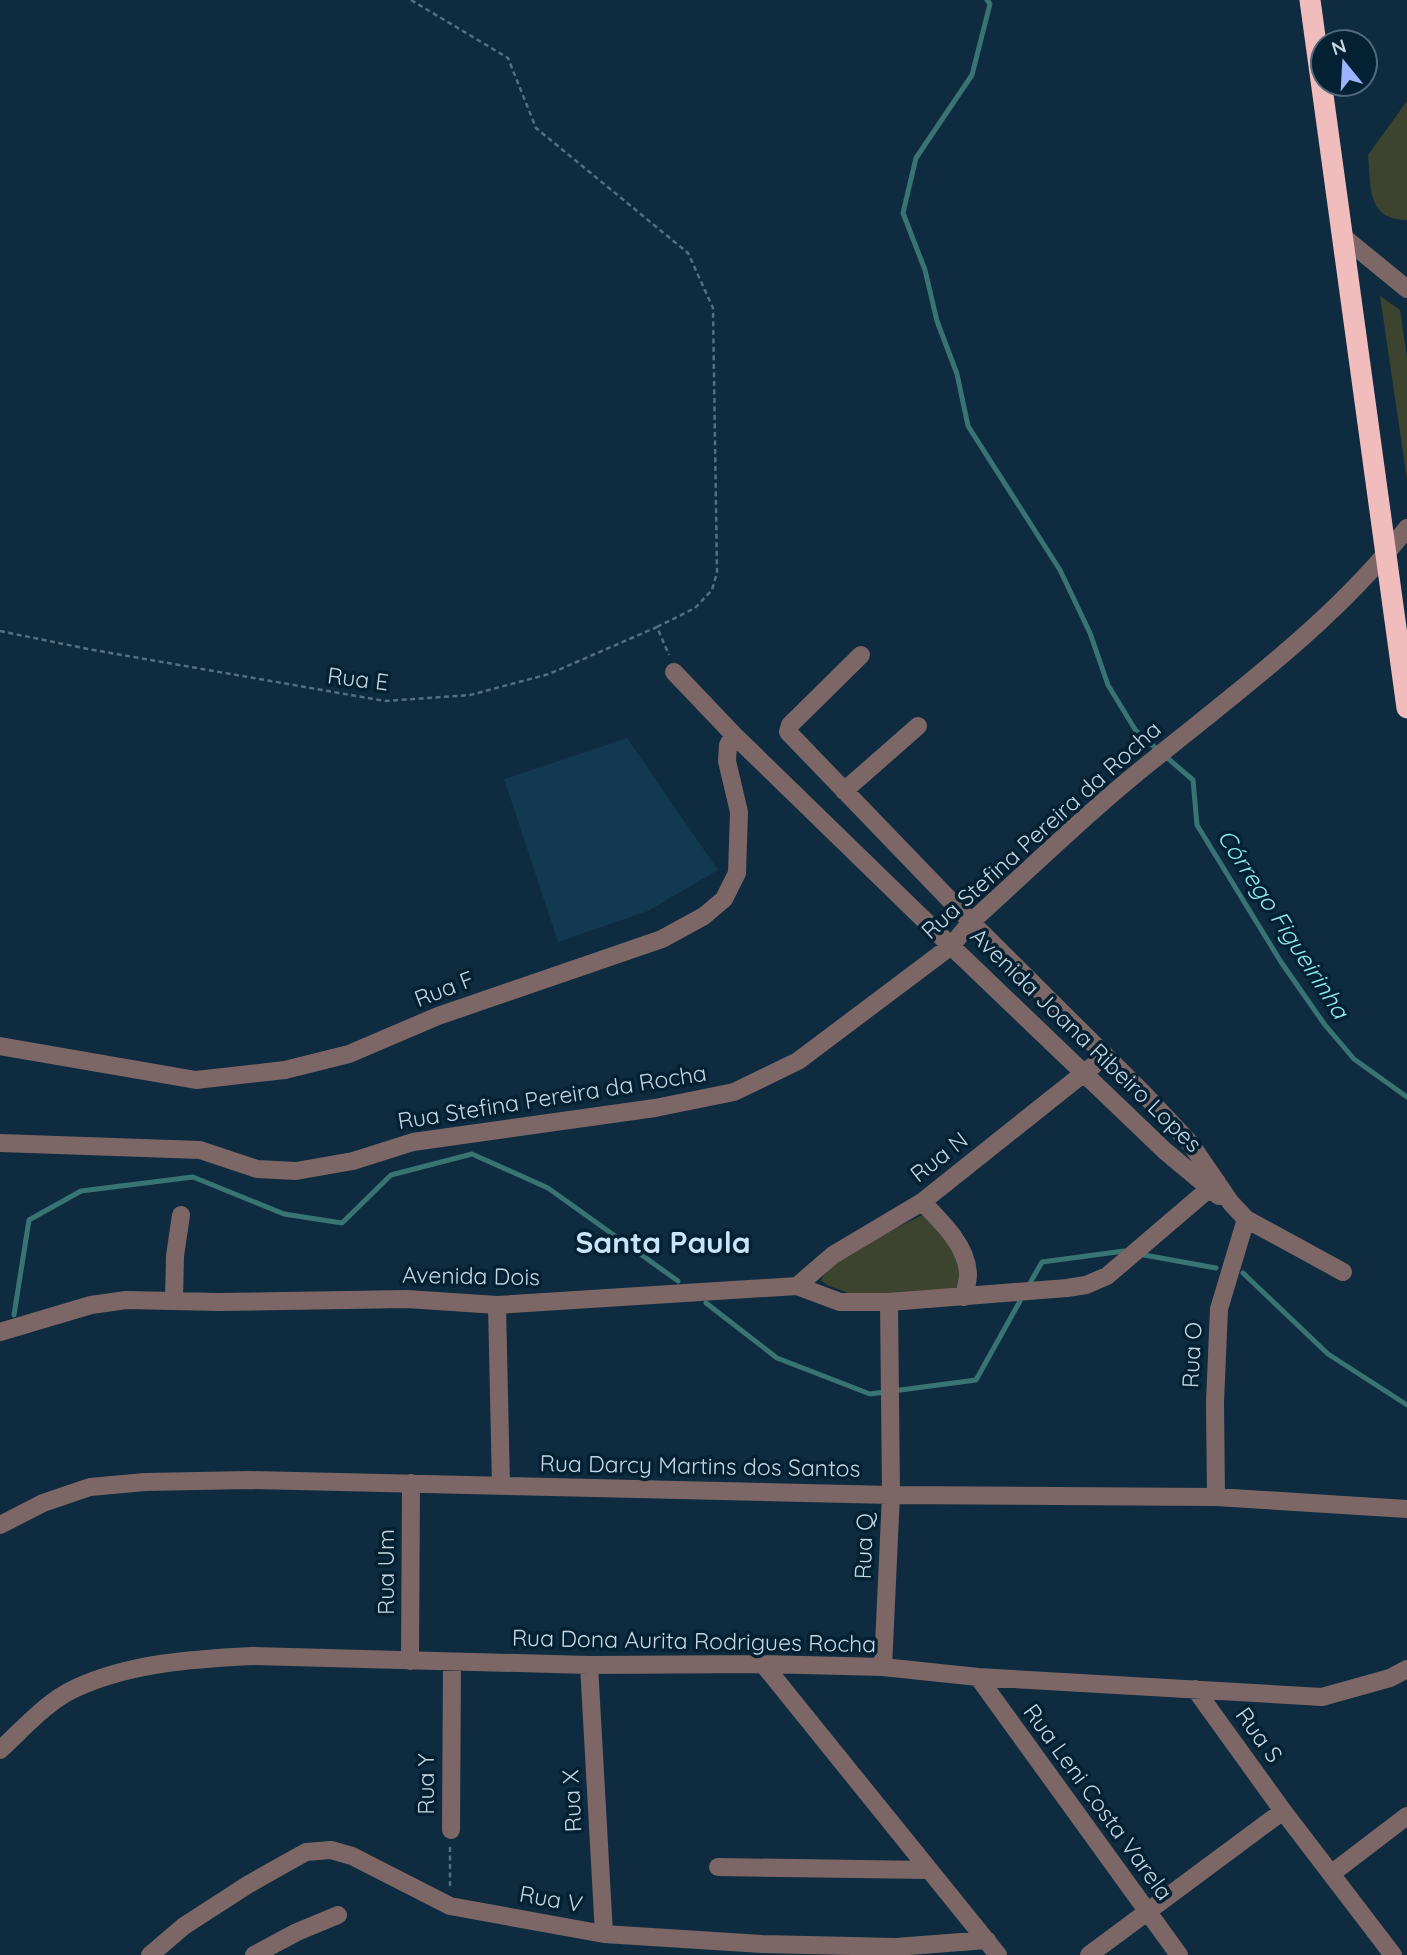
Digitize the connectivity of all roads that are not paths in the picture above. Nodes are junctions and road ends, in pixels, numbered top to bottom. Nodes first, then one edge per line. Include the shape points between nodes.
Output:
1 (1310, 0) edge
2 (1341, 235) junction
3 (1407, 289) edge
4 (1407, 528) edge
5 (1385, 556) junction
6 (861, 655) dead end
7 (674, 672) road end
8 (1407, 708) edge
9 (918, 726) dead end
10 (734, 735) junction
11 (844, 791) junction
12 (971, 922) junction
13 (951, 946) junction
14 (0, 1046) edge
15 (1103, 1056) junction
16 (1086, 1073) junction
17 (0, 1143) edge
18 (1214, 1185) junction
19 (922, 1202) junction
20 (181, 1215) dead end
21 (1246, 1219) junction
22 (1343, 1272) dead end
23 (797, 1286) junction
24 (964, 1297) junction
25 (174, 1300) junction
26 (888, 1302) junction
27 (497, 1305) junction
28 (0, 1332) edge
29 (411, 1483) junction
30 (501, 1486) junction
31 (891, 1495) junction
32 (1216, 1497) junction
33 (1407, 1509) edge
34 (0, 1525) edge
35 (410, 1661) junction
36 (452, 1662) junction
37 (762, 1664) junction
38 (589, 1665) junction
39 (883, 1667) junction
40 (1407, 1669) edge
41 (978, 1676) junction
42 (1195, 1689) junction
43 (0, 1750) edge
44 (1283, 1811) junction
45 (1407, 1816) edge
46 (450, 1830) road end
47 (718, 1867) dead end
48 (929, 1870) junction
49 (1331, 1874) junction
50 (1147, 1913) junction
51 (338, 1915) dead end
52 (604, 1934) junction
53 (987, 1940) junction
54 (150, 1955) edge
55 (254, 1955) edge
56 (998, 1955) edge
57 (1089, 1955) edge
58 (1179, 1955) edge
59 (1393, 1955) edge

1 - 2 highway
2 - 3 street
2 - 5 highway
4 - 5 street, Rua Stefina Pereira da Rocha
5 - 8 highway
5 - 12 street, Rua Stefina Pereira da Rocha via 1316,626 1152,761
6 - 11 street, Avenida Joana Ribeiro Lopes via 788,732
7 - 10 street, Avenida Joana Ribeiro Lopes
9 - 11 street
10 - 13 street, Avenida Joana Ribeiro Lopes
10 - 14 street, Rua F via 727,761 739,812 737,873 724,899 662,939 438,1016 349,1054 285,1070 196,1080
11 - 12 street, Avenida Joana Ribeiro Lopes
12 - 13 street, Rua Stefina Pereira da Rocha
12 - 15 street, Avenida Joana Ribeiro Lopes
13 - 16 street, Avenida Joana Ribeiro Lopes
13 - 17 street, Rua Stefina Pereira da Rocha via 798,1061 734,1091 655,1108 413,1142 353,1161 296,1171 257,1169 200,1150
15 - 16 street, Rua N
15 - 18 street, Avenida Joana Ribeiro Lopes via 1190,1143
16 - 18 street, Avenida Joana Ribeiro Lopes via 1166,1151
16 - 19 street, Rua N
18 - 21 street, Avenida Joana Ribeiro Lopes
18 - 24 street, Avenida Dois via 1107,1276 1067,1288
19 - 23 street, Rua N via 833,1255
19 - 24 street via 945,1225 965,1258
20 - 25 street
21 - 22 street, Avenida Joana Ribeiro Lopes
21 - 32 street, Rua O via 1219,1309 1214,1402
23 - 26 street, Avenida Dois via 839,1302
23 - 27 street, Avenida Dois
24 - 26 street, Avenida Dois
25 - 27 street, Avenida Dois via 407,1299
25 - 28 street, Avenida Dois via 91,1305
26 - 31 street, Rua Q
27 - 30 street
29 - 30 street, Rua Darcy Martins dos Santos
29 - 34 street, Rua Darcy Martins dos Santos via 249,1480 90,1487 43,1503
29 - 35 street, Rua Um
30 - 31 street, Rua Darcy Martins dos Santos
31 - 32 street, Rua Darcy Martins dos Santos
31 - 39 street, Rua Q
32 - 33 street, Rua Darcy Martins dos Santos
35 - 36 street, Rua Dona Aurita Rodrigues Rocha
35 - 43 street, Rua Dona Aurita Rodrigues Rocha via 252,1656 138,1668 74,1689 38,1714
36 - 38 street, Rua Dona Aurita Rodrigues Rocha
36 - 46 street, Rua Y
37 - 38 street, Rua Dona Aurita Rodrigues Rocha
37 - 39 street, Rua Dona Aurita Rodrigues Rocha
37 - 48 street
38 - 52 street, Rua X
39 - 41 street, Rua Dona Aurita Rodrigues Rocha
40 - 42 street, Rua Dona Aurita Rodrigues Rocha via 1322,1697
41 - 42 street, Rua Dona Aurita Rodrigues Rocha
41 - 50 street, Rua Leni Costa Varela
42 - 44 street, Rua S
44 - 49 street, Rua S
44 - 50 street
45 - 49 street
47 - 48 street
48 - 53 street
49 - 59 street, Rua S
50 - 57 street
50 - 58 street, Rua Leni Costa Varela
51 - 55 street
52 - 53 street, Rua V via 882,1947
52 - 54 street, Rua V via 450,1906 352,1856 331,1850 306,1852 249,1884 184,1926
53 - 56 street

